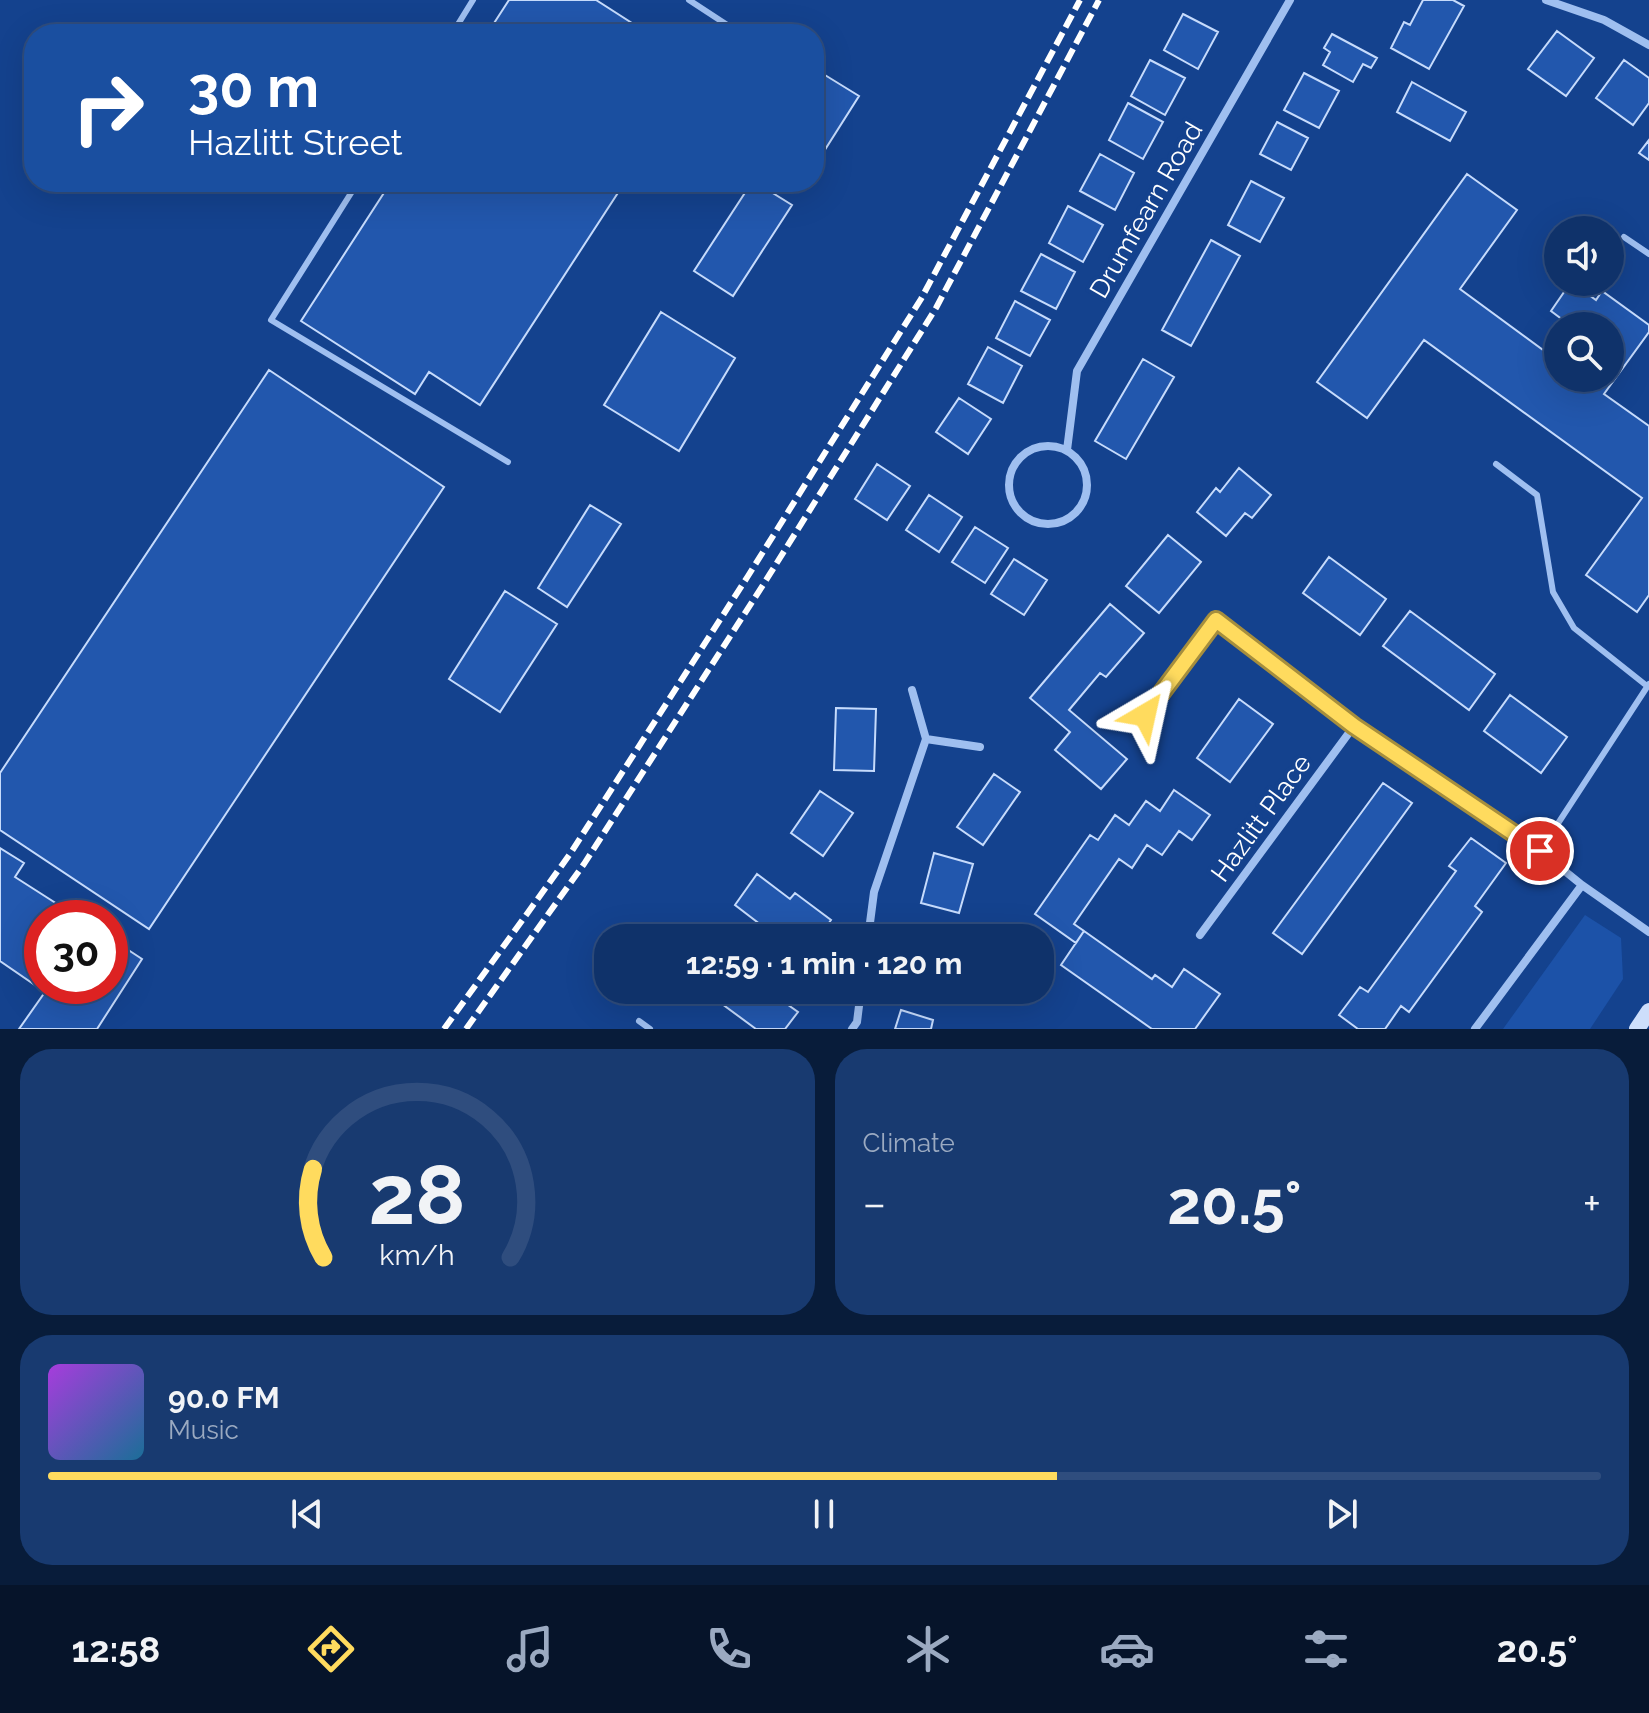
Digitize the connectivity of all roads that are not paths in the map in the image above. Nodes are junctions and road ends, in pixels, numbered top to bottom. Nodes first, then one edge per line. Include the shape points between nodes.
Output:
1 (473, 0) edge
2 (689, 0) edge
3 (1290, 0) edge
4 (1546, 0) edge
5 (1587, 0) edge
6 (1581, 11) junction
7 (458, 24) edge
8 (726, 24) edge
9 (1649, 45) edge
10 (352, 192) edge
11 (1624, 237) dead end
12 (1649, 254) edge
13 (1067, 450) junction
14 (508, 462) dead end
15 (1496, 464) dead end
16 (1648, 685) edge
17 (912, 690) dead end
18 (1145, 715) dead end
19 (1354, 726) junction
20 (926, 739) junction
21 (980, 747) dead end
22 (1540, 851) junction
23 (1582, 885) junction
24 (870, 924) edge
25 (1649, 932) edge
26 (1200, 935) dead end
27 (859, 1004) edge
28 (1649, 1011) edge
29 (639, 1021) dead end
30 (650, 1029) edge
31 (852, 1029) edge
32 (1475, 1029) edge
33 (1637, 1029) edge

1 - 7 lane
2 - 8 lane
3 - 13 street, Drumfearn Road via 1077,371
4 - 6 street
5 - 6 street
6 - 9 street
10 - 14 lane via 271,320
11 - 12 lane
13 - 13 street via 1084,469 1087,482 1081,506 1061,522 1036,522 1015,507 1009,483 1012,470 1029,450
15 - 16 lane via 1537,495 1553,592 1574,628
16 - 22 lane
17 - 20 street
18 - 19 street via 1216,620
19 - 22 street
19 - 26 street, Hazlitt Place
20 - 21 street
20 - 24 street via 874,892
22 - 23 street
23 - 25 street
23 - 32 street
27 - 31 street
28 - 33 main road
29 - 30 lane

